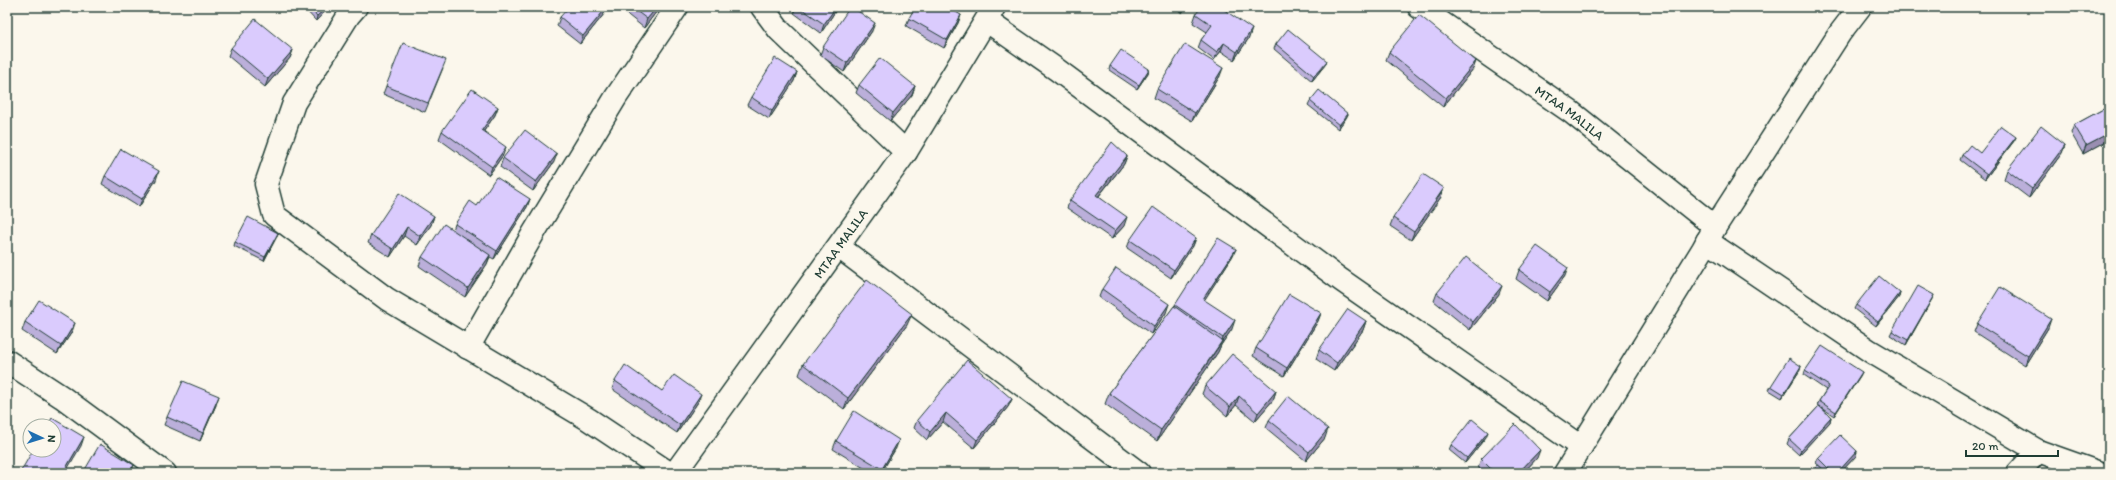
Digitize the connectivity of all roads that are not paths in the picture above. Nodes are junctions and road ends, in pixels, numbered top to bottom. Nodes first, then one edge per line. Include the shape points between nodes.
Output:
1 (356, 7) edge
2 (677, 7) edge
3 (762, 7) edge
4 (1419, 7) edge
5 (1860, 7) edge
6 (990, 14) edge
7 (906, 152) junction
8 (1711, 234) junction
9 (839, 247) junction
10 (468, 348) junction
11 (7, 360) edge
12 (1581, 448) junction
13 (2038, 451) junction
14 (165, 473) edge
15 (669, 473) edge
16 (675, 473) edge
17 (1139, 473) edge
18 (1565, 473) edge
19 (2018, 473) edge
20 (2100, 473) edge

1 - 10 street via 294,103 266,184 274,215 387,299
2 - 10 street via 616,96
3 - 7 street via 779,30
4 - 8 street, MTAA MALILA via 1571,112
5 - 8 street via 1840,33
6 - 7 street, MTAA MALILA
6 - 12 street via 1056,69 1341,280
7 - 9 street, MTAA MALILA
8 - 12 street
8 - 13 street, MTAA MALILA via 1870,351
9 - 16 street, MTAA MALILA
9 - 17 street
10 - 15 street via 588,419
11 - 14 street
12 - 18 street
13 - 19 street
13 - 20 street, MTAA MALILA

